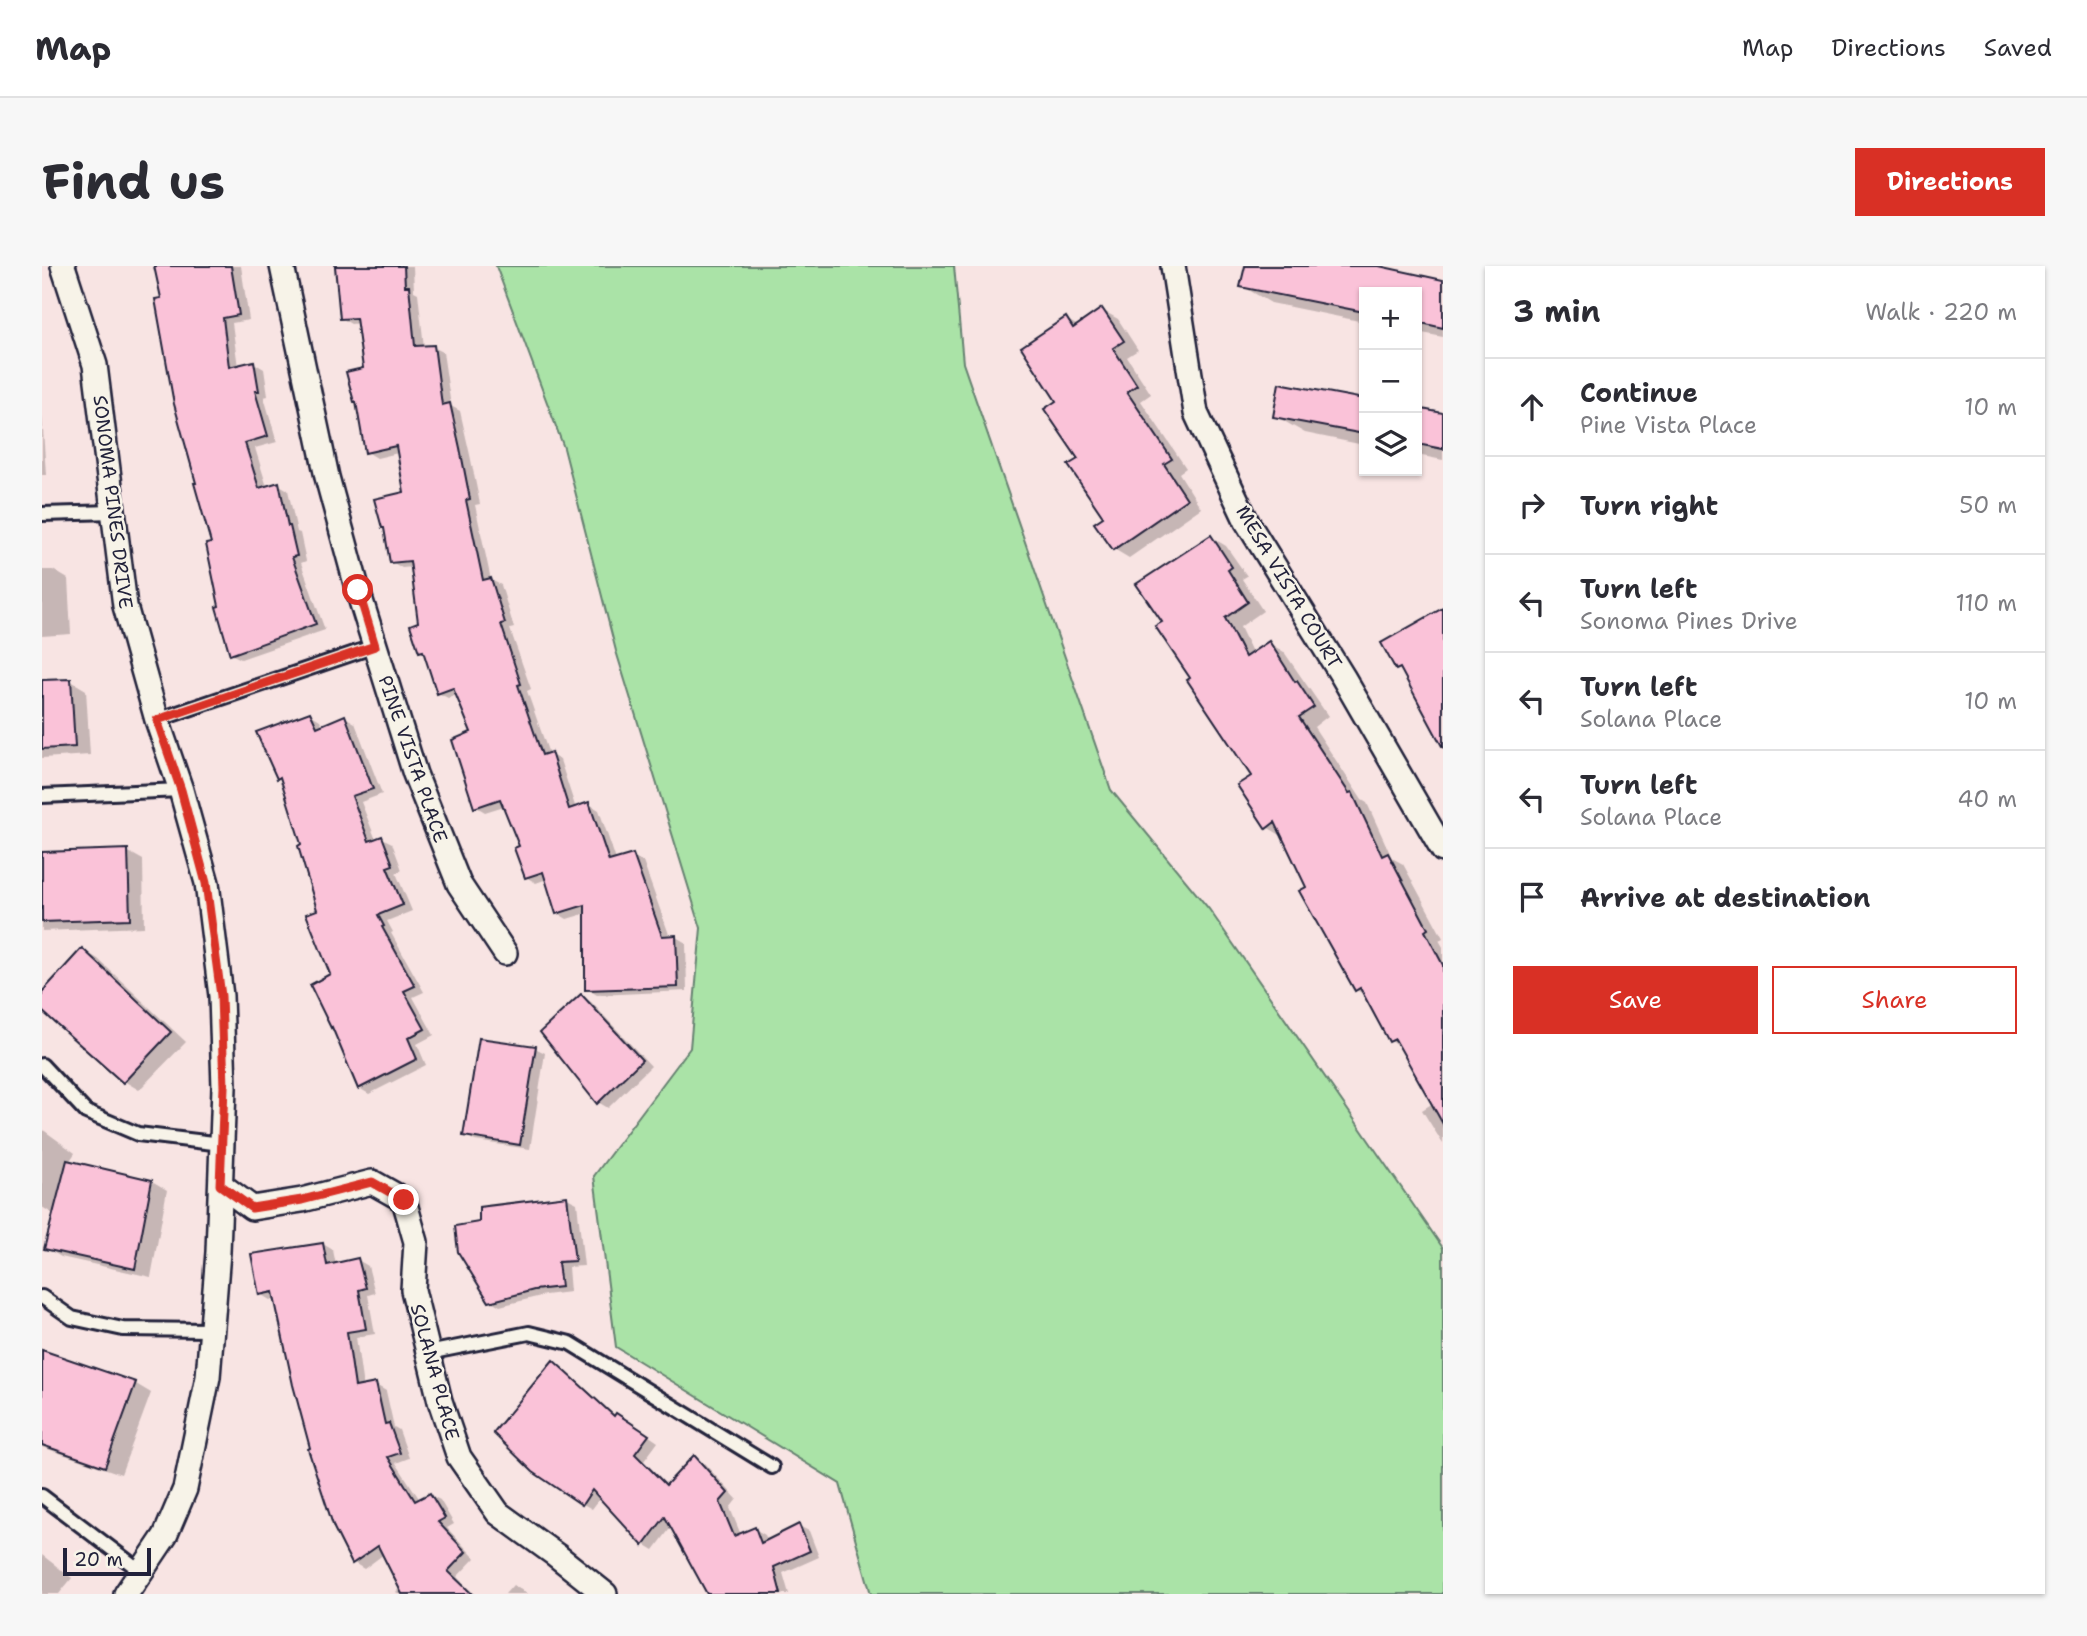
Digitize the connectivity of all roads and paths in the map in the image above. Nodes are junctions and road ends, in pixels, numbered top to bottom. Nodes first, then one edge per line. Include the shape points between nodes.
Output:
1 (63, 266) edge
2 (282, 266) edge
3 (1173, 266) edge
4 (114, 512) junction
5 (42, 514) edge
6 (375, 646) junction
7 (157, 720) junction
8 (181, 790) junction
9 (42, 796) edge
10 (1443, 850) edge
11 (505, 953) dead end
12 (42, 1065) edge
13 (222, 1144) junction
14 (220, 1185) junction
15 (42, 1297) edge
16 (211, 1330) junction
17 (428, 1353) junction
18 (772, 1467) dead end
19 (42, 1496) edge
20 (142, 1572) junction
21 (126, 1594) edge
22 (606, 1594) edge

1 - 4 street, SONOMA PINES DRIVE via 95,365
2 - 6 street, PINE VISTA PLACE via 327,477
3 - 10 street, MESA VISTA COURT via 1196,413 1247,522
4 - 5 lane
4 - 7 street, SONOMA PINES DRIVE via 125,606
6 - 7 lane
6 - 11 street, PINE VISTA PLACE via 415,774 459,884
7 - 8 street, SONOMA PINES DRIVE
8 - 9 lane
8 - 13 street, SONOMA PINES DRIVE via 206,883 221,996
12 - 13 lane via 86,1112 138,1134
13 - 14 street, SONOMA PINES DRIVE
14 - 16 street, SONOMA PINES DRIVE
14 - 17 street, SOLANA PLACE via 252,1208 372,1182 404,1200 416,1242 413,1290
15 - 16 lane via 72,1318 124,1329
16 - 20 street, SONOMA PINES DRIVE via 208,1377 185,1489 165,1536
17 - 18 lane via 529,1333 570,1343
17 - 22 street, SOLANA PLACE via 459,1457 498,1513
19 - 20 lane
20 - 21 street, SONOMA PINES DRIVE

